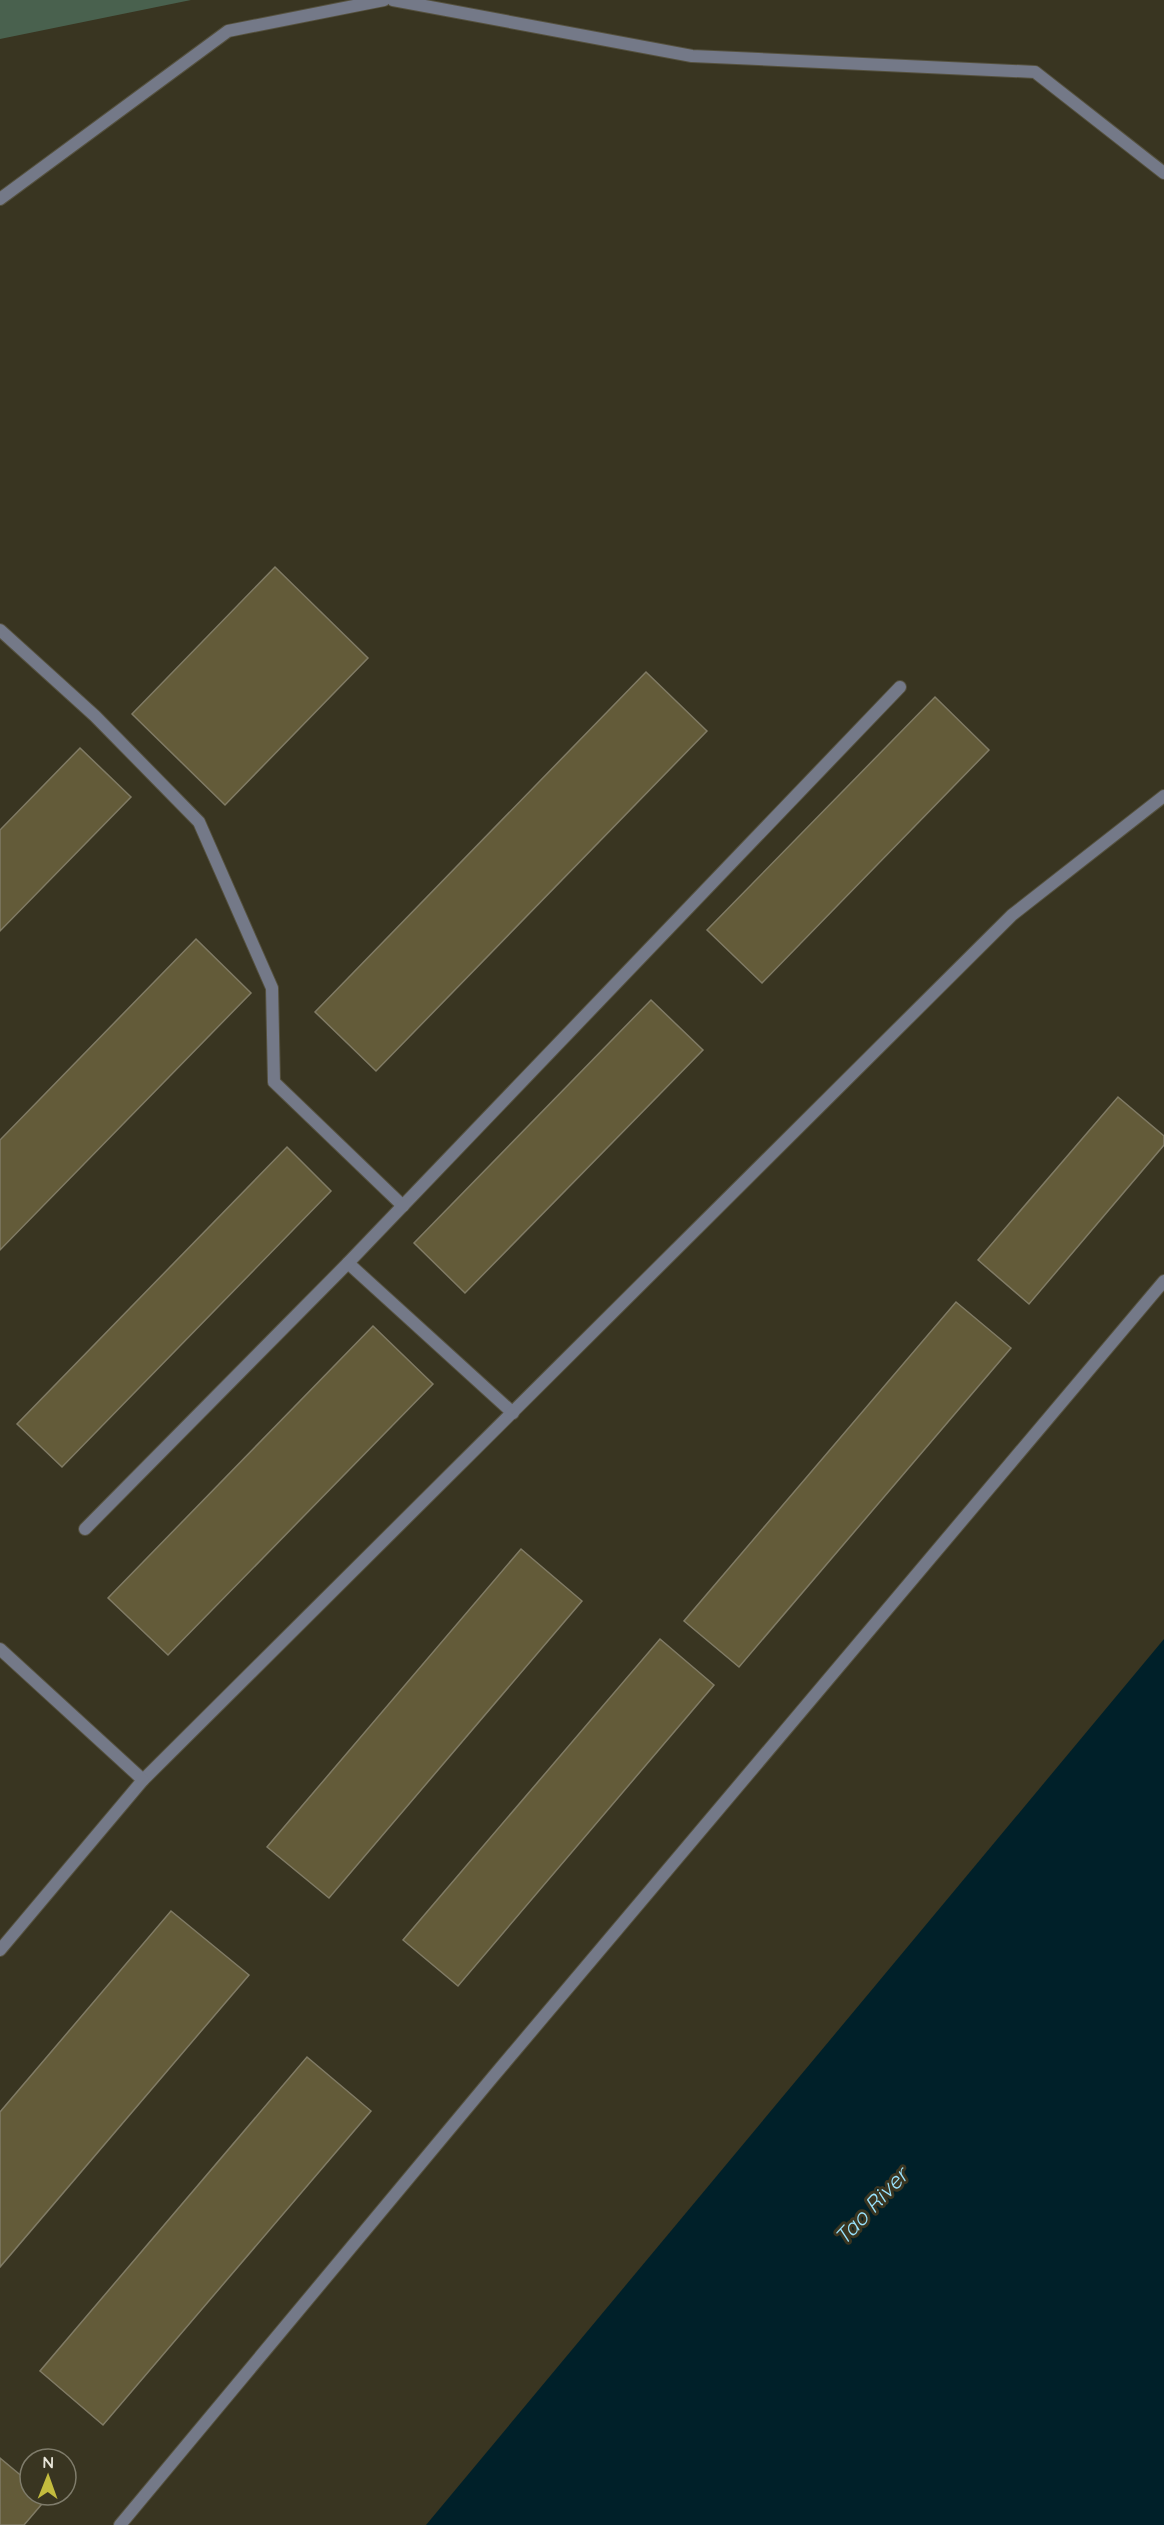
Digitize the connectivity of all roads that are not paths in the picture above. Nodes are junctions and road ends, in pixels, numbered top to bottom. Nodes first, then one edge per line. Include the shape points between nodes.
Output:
1 (384, 0) edge
2 (393, 0) edge
3 (1164, 173) edge
4 (0, 199) edge
5 (0, 630) edge
6 (900, 687) dead end
7 (1164, 796) edge
8 (403, 1206) junction
9 (348, 1263) junction
10 (1164, 1281) edge
11 (513, 1413) junction
12 (85, 1529) dead end
13 (0, 1649) edge
14 (143, 1780) junction
15 (0, 1950) edge
16 (120, 2525) edge

1 - 4 street via 228,31
2 - 3 street via 692,56 1035,72
5 - 8 street via 95,716 199,822 272,988 274,1082
6 - 8 street
7 - 11 street via 1012,915
8 - 9 street
9 - 11 street
9 - 12 street
10 - 16 street
11 - 14 street
13 - 14 street
14 - 15 street

